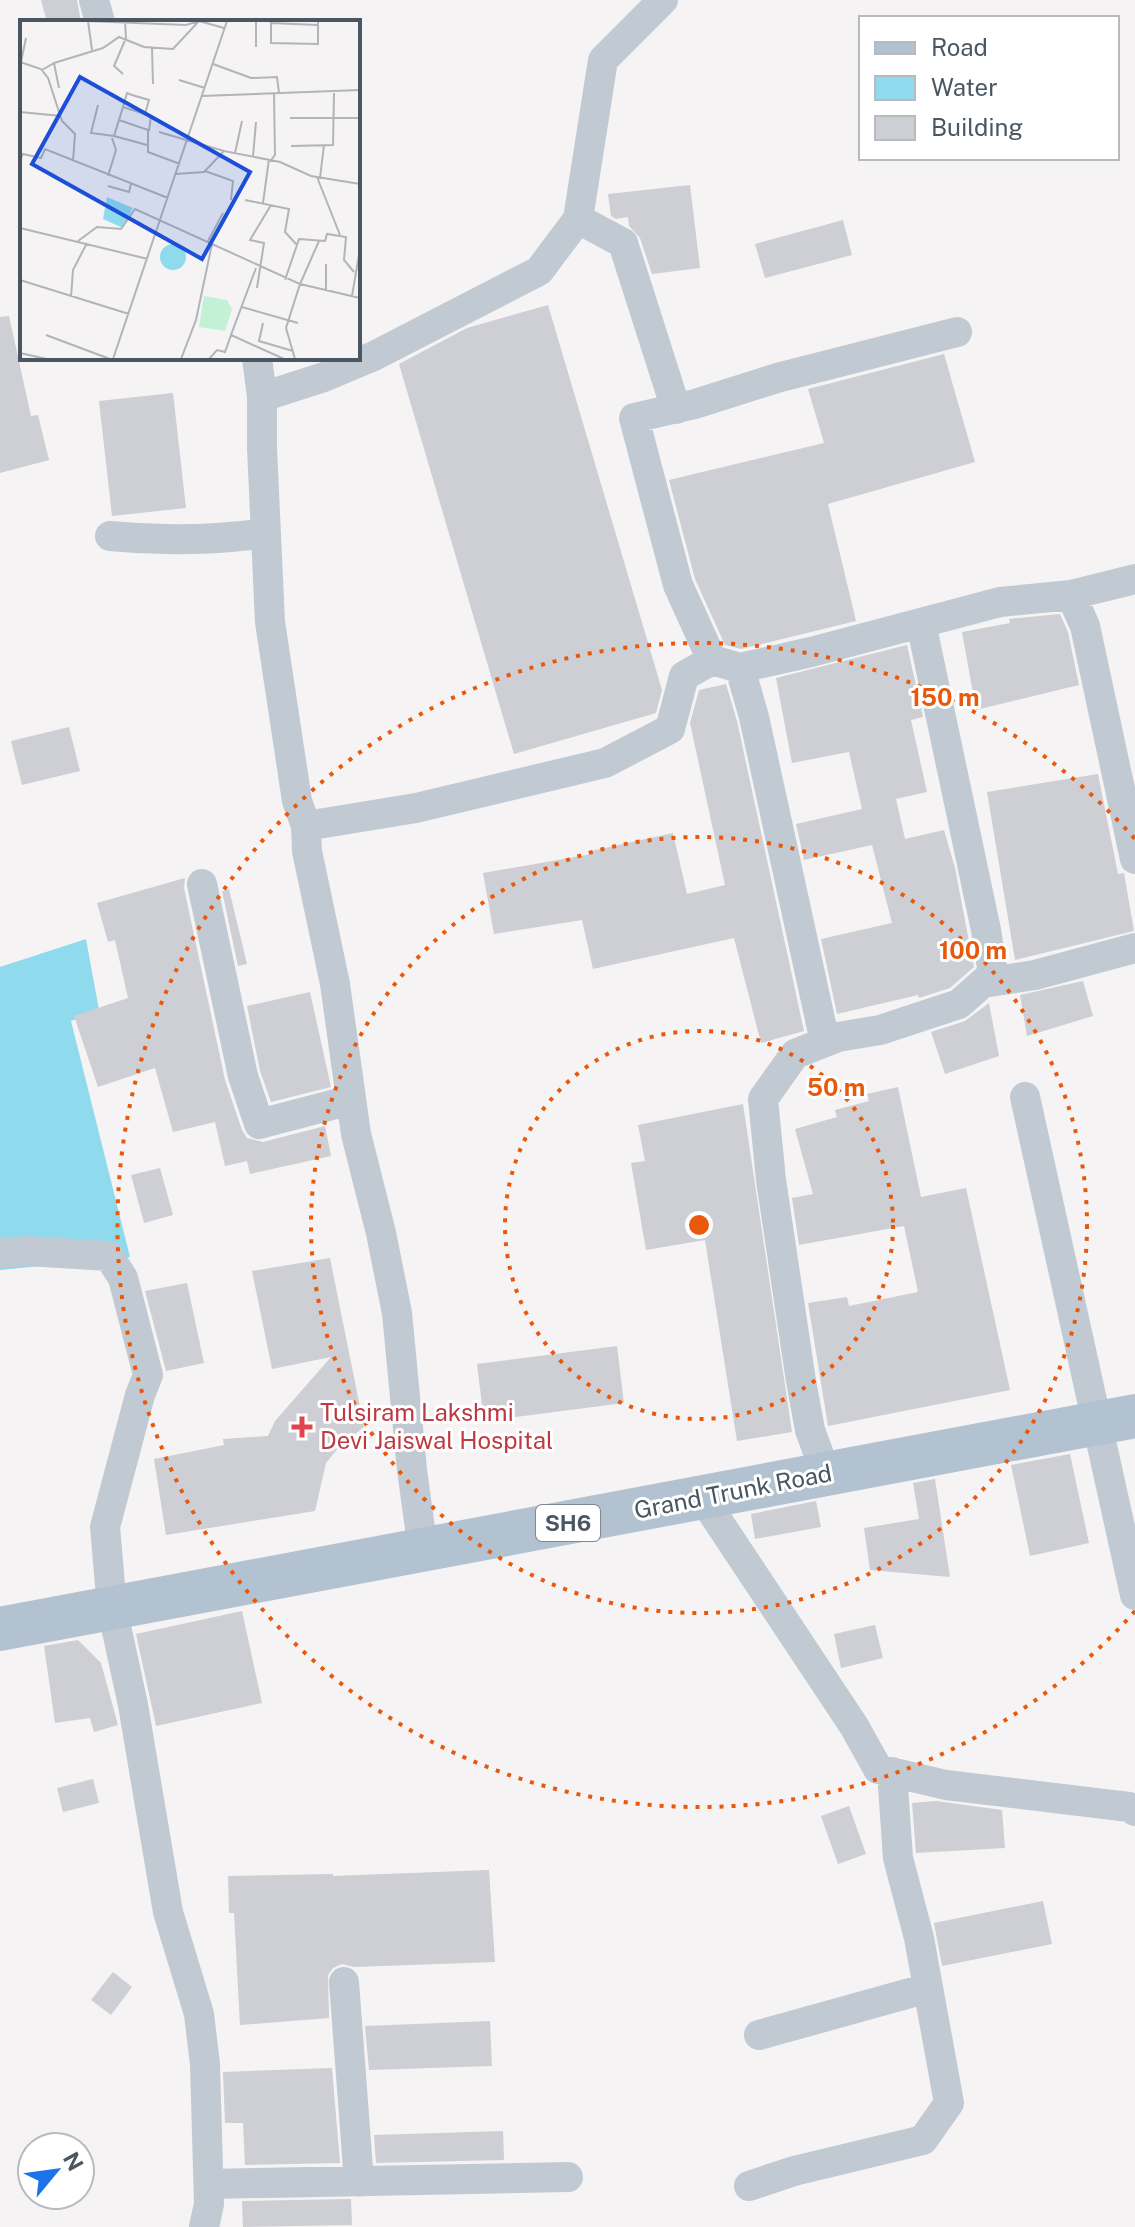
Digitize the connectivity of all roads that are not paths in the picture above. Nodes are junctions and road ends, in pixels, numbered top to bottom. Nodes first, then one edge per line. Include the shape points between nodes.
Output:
1 (94, 0) edge
2 (648, 6) edge
3 (99, 20) edge
4 (578, 219) junction
5 (957, 332) dead end
6 (257, 360) edge
7 (262, 397) junction
8 (676, 409) junction
9 (266, 533) junction
10 (110, 536) dead end
11 (1135, 579) edge
12 (1071, 595) junction
13 (921, 623) junction
14 (726, 664) junction
15 (306, 826) junction
16 (1135, 856) edge
17 (202, 884) dead end
18 (1135, 948) edge
19 (983, 983) junction
20 (825, 1042) junction
21 (1025, 1097) dead end
22 (351, 1100) junction
23 (0, 1253) edge
24 (1116, 1420) edge
25 (826, 1474) junction
26 (702, 1497) junction
27 (423, 1550) junction
28 (1135, 1595) edge
29 (112, 1608) junction
30 (0, 1629) edge
31 (892, 1772) junction
32 (1135, 1811) edge
33 (344, 1982) dead end
34 (928, 1988) junction
35 (759, 2035) dead end
36 (568, 2177) dead end
37 (359, 2182) junction
38 (209, 2184) junction
39 (749, 2186) dead end
40 (204, 2227) edge

1 - 3 street
2 - 4 street via 603,60
4 - 7 street via 539,271 374,356
4 - 8 street via 623,243
5 - 8 street
6 - 7 street
7 - 9 street
8 - 14 street via 634,418 678,585
9 - 10 street
9 - 15 street via 270,622 297,801
11 - 12 street
12 - 13 street via 1000,602
12 - 16 street via 1085,626
13 - 14 street
13 - 19 street via 986,930 993,974
14 - 15 street via 684,676 670,729 605,763 416,808
14 - 20 street via 754,717
15 - 22 street
17 - 22 street via 243,1076 259,1124
18 - 19 street
19 - 20 street via 959,1004
20 - 25 street via 795,1054 763,1099 801,1381 810,1430
21 - 24 street via 1072,1321
22 - 27 street via 397,1313
23 - 29 street via 109,1256 123,1278 148,1375 105,1527
24 - 25 main road, Grand Trunk Road / SH6
24 - 28 street
25 - 26 main road, Grand Trunk Road / SH6
26 - 27 main road, Grand Trunk Road / SH6
26 - 31 street via 878,1769
27 - 29 main road, Grand Trunk Road / SH6
29 - 30 main road, Grand Trunk Road / SH6
29 - 38 street via 168,1912 199,2014
31 - 32 street via 946,1785
31 - 34 street via 898,1858
33 - 37 street
34 - 35 street
34 - 39 street via 949,2103 923,2140
36 - 37 street
37 - 38 street
38 - 40 street

